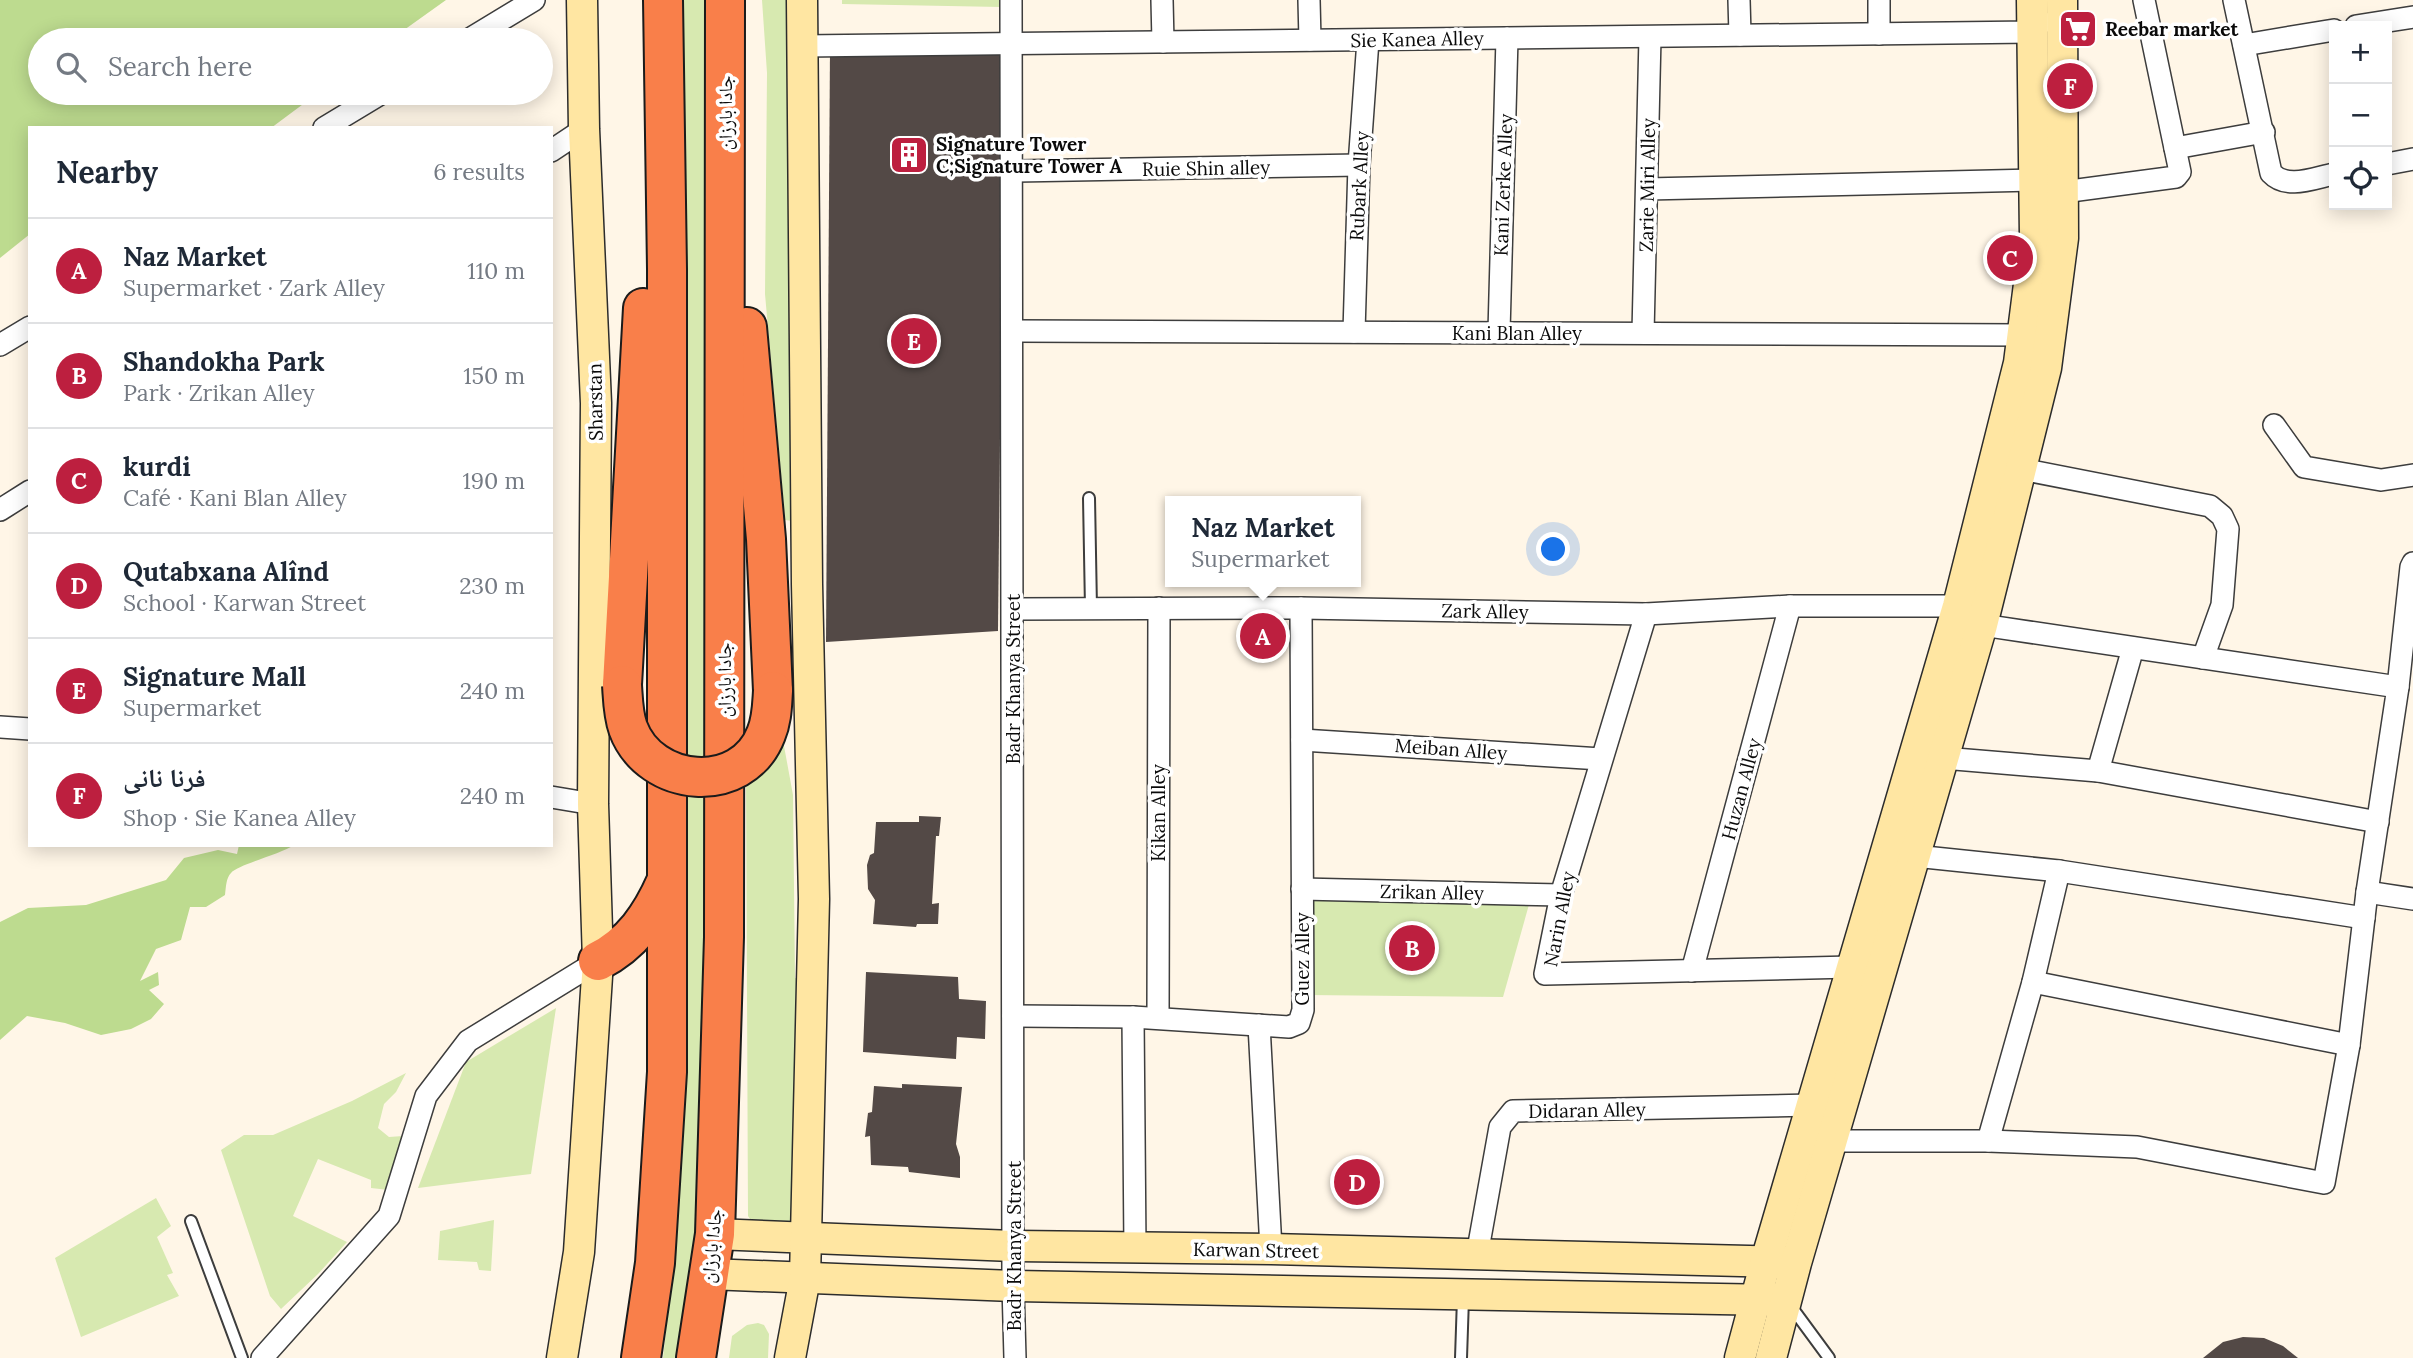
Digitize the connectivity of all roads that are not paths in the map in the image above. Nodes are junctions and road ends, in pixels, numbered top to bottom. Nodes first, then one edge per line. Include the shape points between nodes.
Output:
1 (534, 0) edge
2 (582, 0) edge
3 (802, 0) edge
4 (1011, 0) edge
5 (1162, 0) edge
6 (1309, 0) edge
7 (1740, 0) edge
8 (1879, 0) edge
9 (2032, 0) edge
10 (2144, 0) edge
11 (2234, 0) edge
12 (2064, 1) edge
13 (725, 13) edge
14 (663, 15) edge
15 (2413, 17) edge
16 (2388, 21) edge
17 (488, 28) edge
18 (2329, 31) edge
19 (2032, 32) junction
20 (1879, 34) junction
21 (1740, 35) junction
22 (1650, 37) junction
23 (1507, 38) junction
24 (1310, 40) junction
25 (1368, 40) junction
26 (1163, 42) junction
27 (1011, 44) junction
28 (2244, 45) junction
29 (803, 46) junction
30 (362, 105) edge
31 (327, 126) edge
32 (584, 129) junction
33 (2264, 132) junction
34 (2175, 148) junction
35 (553, 150) edge
36 (2413, 159) edge
37 (2392, 163) edge
38 (1359, 165) junction
39 (1012, 171) junction
40 (2329, 175) edge
41 (2035, 180) junction
42 (1647, 189) junction
43 (2063, 192) junction
44 (28, 328) edge
45 (1012, 331) junction
46 (1353, 332) junction
47 (1499, 332) junction
48 (1643, 333) junction
49 (2022, 335) junction
50 (0, 345) edge
51 (2274, 425) dead end
52 (2021, 469) junction
53 (2413, 475) edge
54 (28, 492) edge
55 (1089, 498) dead end
56 (0, 510) edge
57 (2413, 563) edge
58 (1790, 606) junction
59 (1958, 606) junction
60 (1091, 608) junction
61 (1158, 608) junction
62 (1301, 608) junction
63 (1013, 609) junction
64 (1646, 614) junction
65 (1982, 625) junction
66 (2133, 648) junction
67 (2203, 658) junction
68 (2398, 687) junction
69 (0, 727) edge
70 (28, 729) edge
71 (1302, 740) junction
72 (1943, 758) junction
73 (1601, 759) junction
74 (2098, 771) junction
75 (553, 797) edge
76 (593, 804) junction
77 (2378, 822) junction
78 (1915, 856) junction
79 (2059, 871) junction
80 (667, 880) junction
81 (1302, 889) junction
82 (2367, 892) junction
83 (1561, 895) junction
84 (2413, 899) edge
85 (2364, 918) junction
86 (598, 961) junction
87 (1851, 967) junction
88 (1692, 971) junction
89 (2033, 982) junction
90 (667, 991) junction
91 (1013, 1016) junction
92 (1133, 1017) junction
93 (1158, 1018) junction
94 (1259, 1025) junction
95 (2349, 1045) junction
96 (1812, 1105) junction
97 (1833, 1141) junction
98 (1988, 1141) junction
99 (191, 1221) dead end
100 (715, 1234) junction
101 (807, 1238) junction
102 (1013, 1246) junction
103 (1135, 1249) junction
104 (1271, 1249) junction
105 (1477, 1255) junction
106 (1766, 1261) junction
107 (1796, 1263) junction
108 (709, 1274) junction
109 (805, 1278) junction
110 (1013, 1286) junction
111 (1463, 1294) junction
112 (1756, 1300) junction
113 (1786, 1300) junction
114 (702, 1319) junction
115 (242, 1358) edge
116 (262, 1358) edge
117 (562, 1358) edge
118 (640, 1358) edge
119 (696, 1358) edge
120 (719, 1358) edge
121 (790, 1358) edge
122 (1015, 1358) edge
123 (1461, 1358) edge
124 (1740, 1358) edge
125 (1771, 1358) edge
126 (1829, 1358) edge

1 - 17 street
2 - 32 main road, Sharstan
3 - 29 main road
4 - 27 street, Badr Khanya Street
5 - 26 street
6 - 24 street
7 - 21 street
8 - 20 street
9 - 19 main road
10 - 34 street
11 - 28 street
12 - 19 street
12 - 43 main road
13 - 14 highway, bridge via 766,539 773,691 766,736 750,758 728,772 705,778 681,776 639,749 623,707 641,330
13 - 100 highway, جادا بارزان via 724,937
14 - 80 highway
15 - 16 street
18 - 28 street
19 - 20 street, Sie Kanea Alley
19 - 41 main road
20 - 21 street, Sie Kanea Alley
21 - 22 street, Sie Kanea Alley
22 - 23 street, Sie Kanea Alley
22 - 42 street, Zarie Miri Alley
23 - 25 street, Sie Kanea Alley
23 - 47 street, Kani Zerke Alley
24 - 25 street, Sie Kanea Alley
24 - 26 street, Sie Kanea Alley
25 - 38 street, Rubark Alley
26 - 27 street, Sie Kanea Alley
27 - 29 street, Sie Kanea Alley
27 - 39 street, Badr Khanya Street
28 - 33 street
29 - 101 main road via 814,899
30 - 31 street
32 - 35 street
32 - 76 main road, Sharstan via 596,402
33 - 34 street
33 - 40 street via 2271,173 2278,180 2287,183
34 - 43 street via 2180,172 2176,177
36 - 37 street
38 - 39 street, Ruie Shin alley
38 - 46 street, Rubark Alley
39 - 45 street, Badr Khanya Street
41 - 42 street
41 - 49 main road via 2035,237
42 - 48 street, Zarie Miri Alley
43 - 52 main road via 2063,238 2046,368
44 - 50 street
45 - 46 street, Kani Blan Alley
45 - 63 street, Badr Khanya Street
46 - 47 street, Kani Blan Alley
47 - 48 street, Kani Blan Alley
48 - 49 street, Kani Blan Alley
49 - 59 main road via 2019,363
51 - 53 street via 2304,467 2381,480
52 - 65 main road
52 - 67 street via 2210,506 2222,516 2228,529 2222,605
54 - 56 street
55 - 60 lane
57 - 68 street
58 - 59 street, Zark Alley
58 - 64 street, Zark Alley
58 - 88 street, Huzan Alley
59 - 87 main road
60 - 61 street, Zark Alley
60 - 63 street, Zark Alley
61 - 62 street, Zark Alley
61 - 93 street, Kikan Alley
62 - 64 street, Zark Alley
62 - 71 street, Guez Alley
63 - 91 street, Badr Khanya Street
64 - 73 street, Narin Alley
65 - 66 street
65 - 72 main road
66 - 67 street
66 - 74 street
67 - 68 street
68 - 77 street
69 - 70 street
71 - 73 street, Meiban Alley
71 - 81 street, Guez Alley
72 - 74 street
72 - 78 main road
73 - 83 street, Narin Alley
74 - 77 street
75 - 76 street
76 - 86 main road, Sharstan
77 - 82 street
78 - 79 street
78 - 97 main road
79 - 85 street
79 - 89 street
80 - 86 highway via 630,940
80 - 90 highway
81 - 83 street, Zrikan Alley
81 - 94 street, Guez Alley via 1303,1010 1299,1023
82 - 84 street
82 - 85 street
83 - 88 street, Narin Alley via 1545,974
85 - 95 street
86 - 90 highway via 618,965
86 - 116 street via 468,1041 426,1096 389,1216
86 - 117 main road, Sharstan via 579,1252
87 - 88 street, Narin Alley
87 - 96 main road
89 - 95 street
89 - 98 street
90 - 118 highway via 667,1072 655,1263
91 - 92 street, Guez Alley
91 - 102 street, Badr Khanya Street
92 - 93 street, Guez Alley
92 - 103 street
93 - 94 street, Guez Alley
94 - 104 street
95 - 98 street via 2324,1183 2137,1147
96 - 105 street, Didaran Alley via 1513,1111 1500,1127
96 - 106 main road
97 - 98 street
97 - 107 main road
99 - 115 lane
100 - 101 main road, Karwan Street
100 - 108 highway, جادا بارزان
101 - 102 main road, Karwan Street
101 - 109 main road
102 - 103 main road, Karwan Street
102 - 110 street, Badr Khanya Street
103 - 104 main road, Karwan Street
104 - 105 main road, Karwan Street
105 - 106 main road, Karwan Street
106 - 107 main road, Karwan Street
106 - 112 main road
107 - 113 main road
108 - 109 main road
108 - 114 highway, جادا بارزان
109 - 110 main road
109 - 121 main road
110 - 111 main road
110 - 122 street, Badr Khanya Street
111 - 112 main road
111 - 123 lane
112 - 113 main road
112 - 124 main road
113 - 125 main road
113 - 126 lane
114 - 119 highway, جادا بارزان
114 - 120 highway

